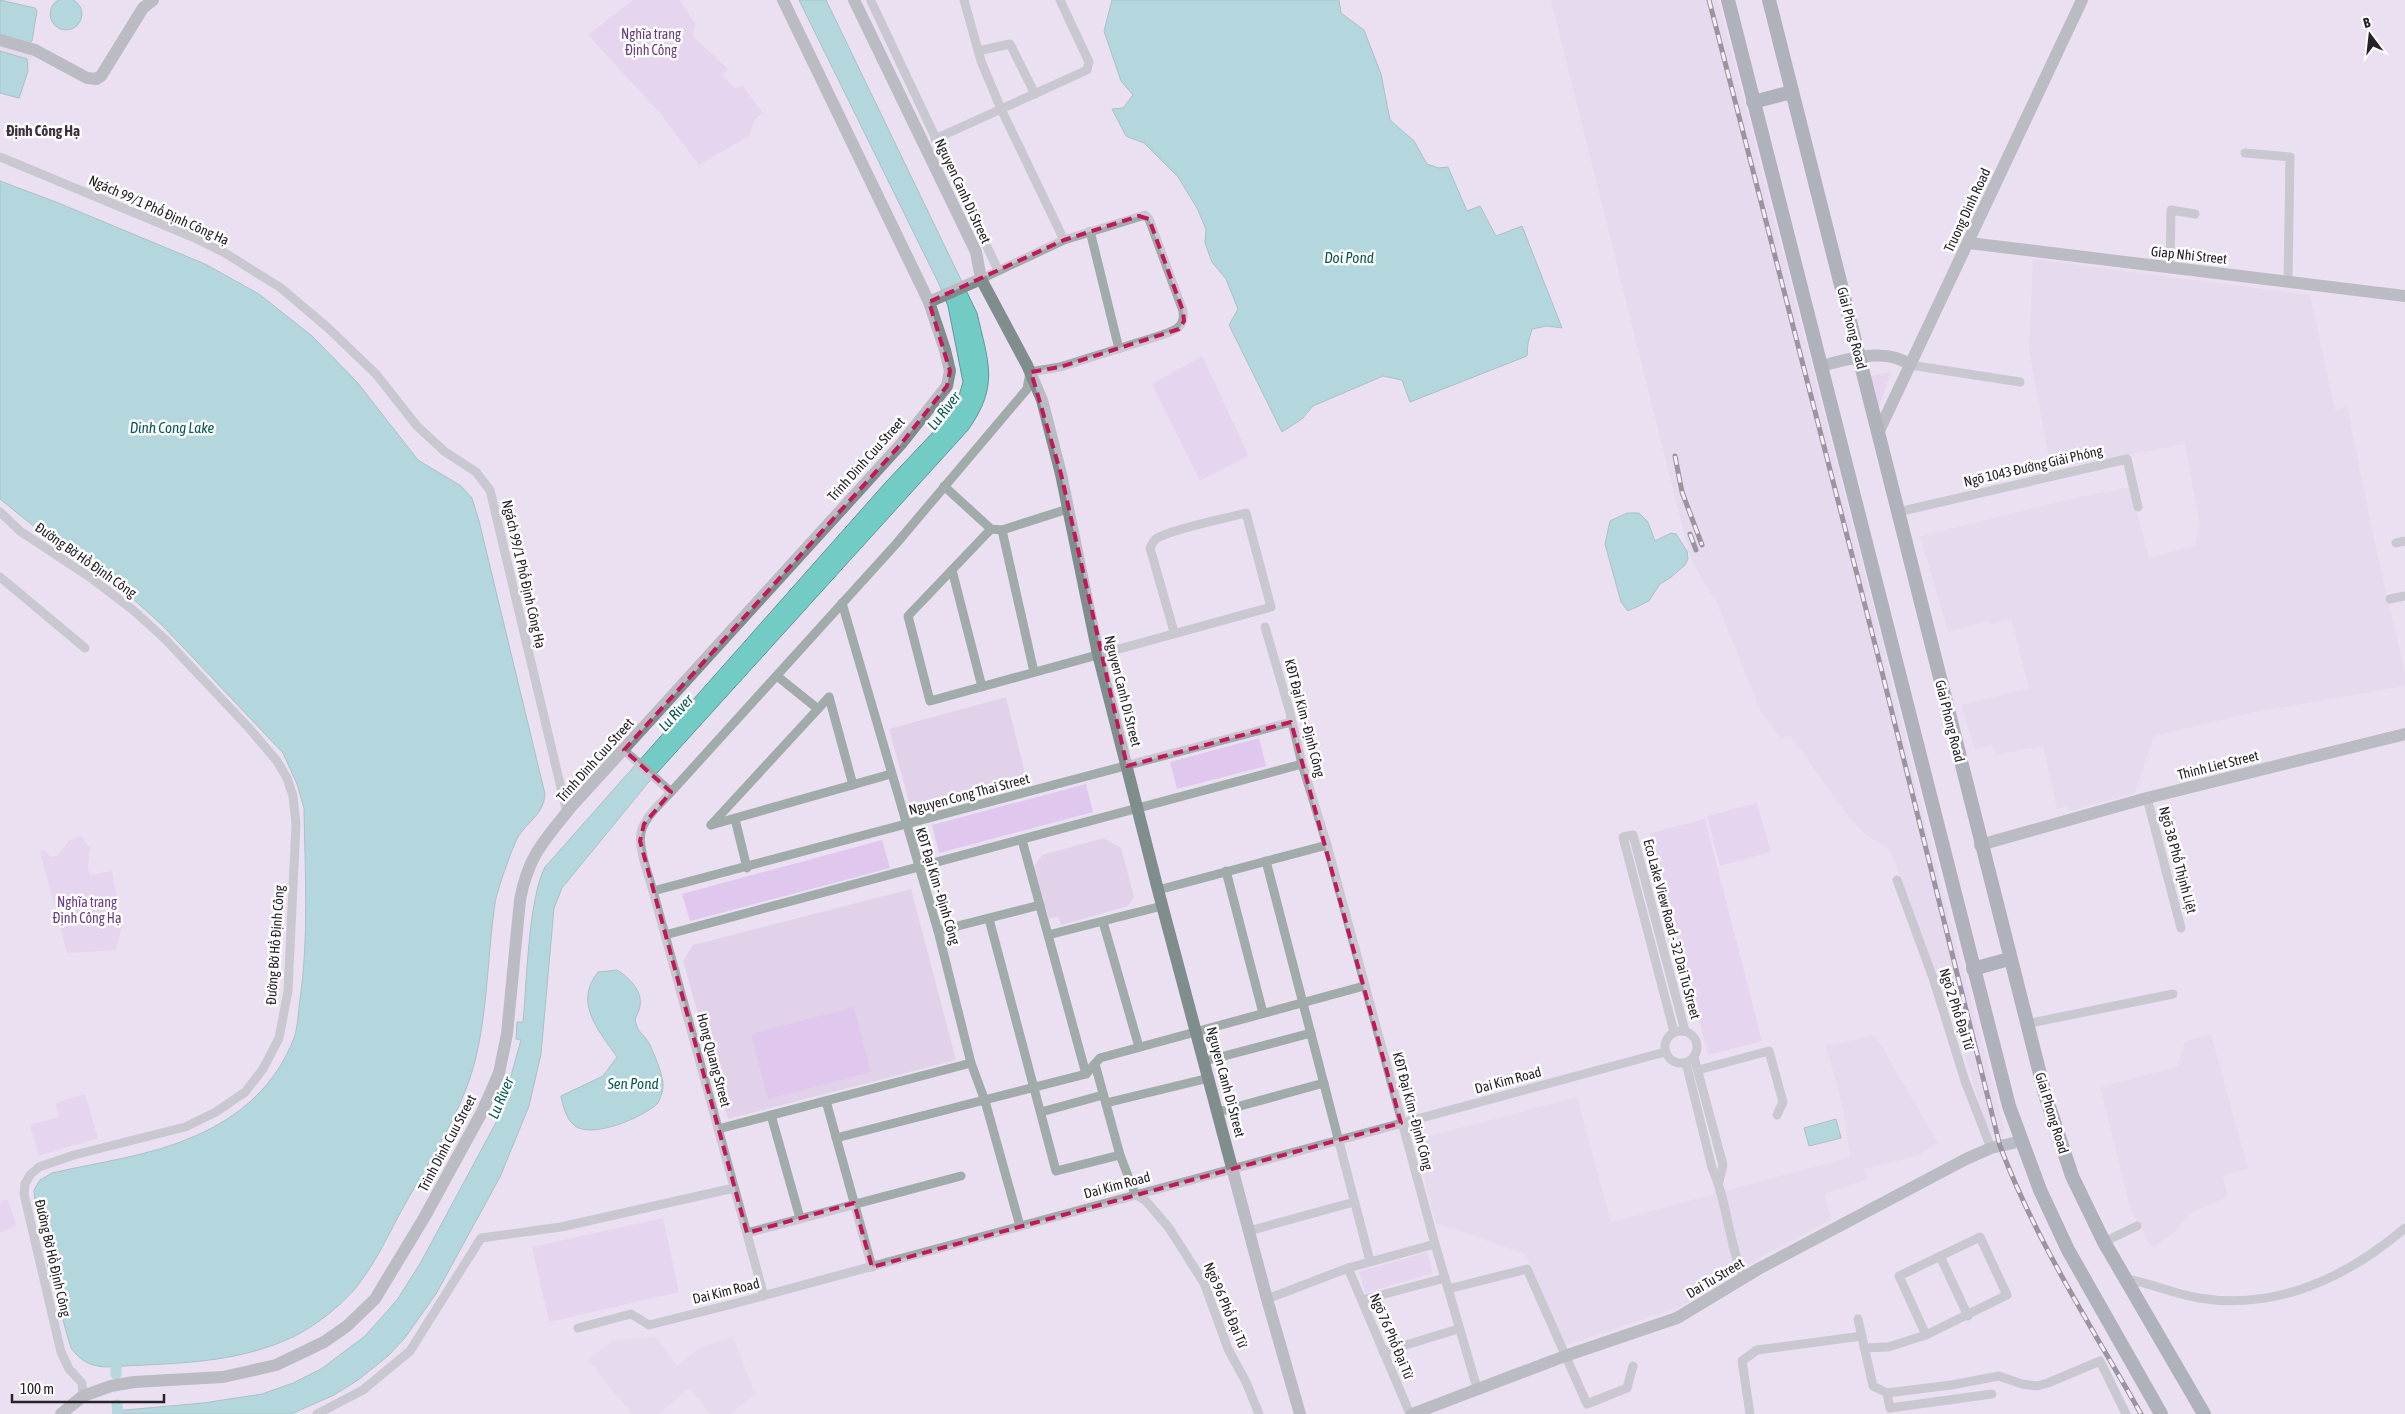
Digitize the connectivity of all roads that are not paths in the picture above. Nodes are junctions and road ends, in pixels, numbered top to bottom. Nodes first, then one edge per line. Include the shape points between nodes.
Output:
1 (153, 0) edge
2 (783, 0) edge
3 (854, 0) edge
4 (872, 0) edge
5 (964, 0) edge
6 (1060, 0) edge
7 (1728, 0) edge
8 (1769, 0) edge
9 (2082, 0) edge
10 (0, 40) edge
11 (978, 51) junction
12 (1792, 92) junction
13 (1035, 94) junction
14 (1753, 102) junction
15 (1001, 109) junction
16 (935, 139) junction
17 (2245, 153) dead end
18 (0, 156) edge
19 (2195, 214) dead end
20 (1090, 231) junction
21 (1064, 240) junction
22 (1969, 243) junction
23 (2170, 268) junction
24 (998, 270) junction
25 (976, 281) junction
26 (2288, 281) junction
27 (2405, 296) edge
28 (934, 300) junction
29 (1119, 349) junction
30 (1859, 356) junction
31 (1910, 365) junction
32 (1820, 366) junction
33 (1030, 372) junction
34 (2020, 382) dead end
35 (1878, 433) junction
36 (944, 486) junction
37 (2138, 507) dead end
38 (1068, 509) junction
39 (0, 512) edge
40 (1898, 512) junction
41 (991, 529) junction
42 (1002, 530) junction
43 (952, 570) junction
44 (0, 577) edge
45 (2405, 596) edge
46 (2390, 599) dead end
47 (842, 604) junction
48 (1265, 627) dead end
49 (1174, 632) junction
50 (85, 648) dead end
51 (1098, 654) junction
52 (1034, 672) junction
53 (778, 676) junction
54 (982, 687) junction
55 (818, 709) junction
56 (1291, 722) junction
57 (2405, 734) edge
58 (628, 754) junction
59 (1302, 764) junction
60 (1126, 766) junction
61 (892, 774) junction
62 (854, 785) junction
63 (671, 792) junction
64 (2147, 798) junction
65 (1138, 809) junction
66 (567, 813) junction
67 (734, 819) junction
68 (906, 825) junction
69 (1022, 840) junction
70 (1327, 845) junction
71 (1980, 845) junction
72 (1266, 861) junction
73 (748, 868) junction
74 (918, 868) junction
75 (1226, 872) junction
76 (1897, 880) dead end
77 (1158, 890) junction
78 (653, 891) junction
79 (1040, 906) junction
80 (1162, 906) junction
81 (989, 919) junction
82 (1103, 922) junction
83 (2181, 928) dead end
84 (938, 932) junction
85 (665, 935) junction
86 (1048, 936) junction
87 (2009, 959) junction
88 (1973, 969) junction
89 (1364, 986) junction
90 (2173, 994) dead end
91 (1303, 1002) junction
92 (1263, 1013) junction
93 (2026, 1024) junction
94 (1197, 1031) junction
95 (1685, 1031) junction
96 (1674, 1032) junction
97 (1311, 1033) junction
98 (1139, 1047) junction
99 (1665, 1052) junction
100 (1694, 1057) junction
101 (1205, 1061) junction
102 (971, 1063) junction
103 (1686, 1063) junction
104 (1095, 1064) junction
105 (1698, 1070) junction
106 (1086, 1074) junction
107 (1209, 1078) junction
108 (1324, 1083) junction
109 (1034, 1088) junction
110 (1104, 1099) junction
111 (826, 1101) junction
112 (985, 1101) junction
113 (1041, 1112) junction
114 (1218, 1112) junction
115 (771, 1115) junction
116 (1777, 1115) dead end
117 (1401, 1123) junction
118 (718, 1129) junction
119 (836, 1138) junction
120 (1338, 1140) junction
121 (2022, 1141) junction
122 (1991, 1148) junction
123 (1120, 1155) junction
124 (1233, 1168) junction
125 (961, 1176) dead end
126 (1719, 1184) junction
127 (734, 1188) junction
128 (1135, 1194) junction
129 (1354, 1202) junction
130 (854, 1204) junction
131 (800, 1218) junction
132 (1020, 1226) junction
133 (2137, 1226) dead end
134 (2405, 1228) edge
135 (1249, 1231) junction
136 (747, 1233) junction
137 (2104, 1242) junction
138 (1435, 1244) junction
139 (1940, 1256) junction
140 (1370, 1262) junction
141 (872, 1267) junction
142 (1348, 1268) junction
143 (1445, 1278) junction
144 (1744, 1278) junction
145 (2126, 1279) junction
146 (1448, 1289) junction
147 (764, 1296) junction
148 (1267, 1299) junction
149 (1362, 1300) junction
150 (1968, 1316) junction
151 (1858, 1319) dead end
152 (578, 1328) dead end
153 (1458, 1329) junction
154 (1926, 1335) junction
155 (1862, 1336) junction
156 (1864, 1348) junction
157 (1384, 1352) junction
158 (1565, 1356) junction
159 (1633, 1366) dead end
160 (1477, 1388) junction
161 (1886, 1393) junction
162 (1992, 1394) dead end
163 (83, 1396) junction
164 (61, 1414) edge
165 (317, 1414) edge
166 (1258, 1414) edge
167 (1300, 1414) edge
168 (1411, 1414) edge
169 (1750, 1414) edge
170 (2126, 1414) edge
171 (2161, 1414) edge
172 (2204, 1414) edge

1 - 10 main road via 143,8 108,66 96,79 87,78 35,50
2 - 28 main road, Trinh Dinh Cuu Street
3 - 25 main road, Nguyen Canh Di Street via 976,252
4 - 16 street
5 - 11 street
6 - 13 street via 1090,62 1089,67
7 - 14 main road
8 - 12 main road, Giai Phong Road
9 - 22 main road, Truong Dinh Road
11 - 13 street via 1010,44
11 - 15 street
12 - 14 main road
12 - 30 main road, Giai Phong Road
13 - 15 street
14 - 32 main road
15 - 16 street
15 - 21 street
16 - 24 street
17 - 26 street via 2290,157
18 - 66 street, Ngách 99/1 Phố Định Công Hạ via 195,238 281,288 376,374 417,426 476,472 490,490
19 - 23 street via 2171,210
20 - 21 street
20 - 29 street
20 - 29 street via 1145,215 1183,311 1184,321 1178,329
21 - 24 street
22 - 23 main road, Giap Nhi Street
22 - 31 main road, Truong Dinh Road
23 - 26 main road, Giap Nhi Street
24 - 25 street
25 - 28 main road
25 - 33 main road, Nguyen Canh Di Street
26 - 27 main road, Giap Nhi Street
28 - 58 main road, Trinh Dinh Cuu Street via 950,371 947,386 901,444
29 - 33 street via 1060,367
30 - 31 main road via 1867,354 1904,360
30 - 32 main road
30 - 35 main road, Giai Phong Road
31 - 34 street
31 - 35 main road, Truong Dinh Road
32 - 88 main road
33 - 36 street via 1027,389
33 - 38 main road, Nguyen Canh Di Street via 1042,400
35 - 40 main road, Giai Phong Road
36 - 41 street
36 - 47 street
37 - 40 street, Ngõ 1043 Đường Giải Phóng via 2127,459
38 - 42 street
38 - 51 main road, Nguyen Canh Di Street
39 - 163 street, Đường Bờ Hồ Định Công via 20,531 92,578 165,639 277,761 293,796 296,824 288,991 279,1038 263,1069 245,1092 216,1112 185,1127 74,1154 39,1167 25,1184 24,1194 61,1352 69,1369 82,1383
40 - 71 main road, Giai Phong Road
41 - 42 street
41 - 43 street
42 - 52 street
43 - 54 street
43 - 54 street via 908,616 930,701
44 - 50 street
45 - 46 street
47 - 53 street
47 - 61 street, KĐT Đại Kim - Định Công
48 - 56 street, KĐT Đại Kim - Định Công
49 - 49 street via 1271,607 1246,512 1158,538 1152,544 1150,548
49 - 51 street
51 - 52 street
51 - 60 main road, Nguyen Canh Di Street
52 - 54 street
53 - 55 street
53 - 63 street
55 - 62 street via 829,697
55 - 67 street via 711,825
56 - 59 street, KĐT Đại Kim - Định Công
56 - 60 street, Nguyen Cong Thai Street
57 - 64 main road, Thinh Liet Street
58 - 63 street
58 - 66 main road, Trinh Dinh Cuu Street
59 - 65 street
59 - 70 street, KĐT Đại Kim - Định Công
60 - 65 main road, Nguyen Canh Di Street
60 - 68 street, Nguyen Cong Thai Street
61 - 62 street
61 - 68 street, KĐT Đại Kim - Định Công
62 - 67 street
63 - 78 street, Hong Quang Street via 641,831 640,841
64 - 71 main road, Thinh Liet Street
64 - 83 street, Ngõ 38 Phố Thįnh Liệt
65 - 69 street
65 - 77 main road, Nguyen Canh Di Street
66 - 163 main road, Trinh Dinh Cuu Street via 532,856 523,883 507,1034 498,1073 482,1112 438,1194 375,1299 347,1326 324,1342 276,1365 223,1377 134,1382
67 - 73 street
68 - 73 street, Nguyen Cong Thai Street
68 - 74 street, KĐT Đại Kim - Định Công
69 - 74 street
69 - 79 street
70 - 72 street
70 - 89 street, KĐT Đại Kim - Định Công
71 - 87 main road, Giai Phong Road
72 - 75 street
72 - 91 street
73 - 78 street, Nguyen Cong Thai Street
74 - 84 street, KĐT Đại Kim - Định Công
74 - 85 street
75 - 77 street
75 - 92 street
76 - 122 street, Ngõ 2 Phố Đại Từ
77 - 80 main road, Nguyen Canh Di Street
78 - 85 street, Hong Quang Street
79 - 81 street
79 - 86 street
80 - 82 street
80 - 94 main road, Nguyen Canh Di Street
81 - 84 street
81 - 109 street
82 - 86 street
82 - 98 street
84 - 102 street, KĐT Đại Kim - Định Công
85 - 118 street, Hong Quang Street
86 - 106 street
87 - 88 main road
87 - 93 main road, Giai Phong Road
88 - 121 main road via 2009,1106
89 - 91 street
89 - 117 street, KĐT Đại Kim - Định Công
90 - 93 street
91 - 92 street
91 - 97 street
92 - 94 street
93 - 137 main road, Giai Phong Road via 2072,1176
94 - 98 street
94 - 101 main road, Nguyen Canh Di Street
95 - 96 street, Eco Lake View Road - 32 Dai Tu Street
95 - 96 street, Eco Lake View Road - 32 Dai Tu Street via 1633,835 1623,837
95 - 100 street, Eco Lake View Road - 32 Dai Tu Street via 1697,1041
96 - 99 street, Eco Lake View Road - 32 Dai Tu Street via 1667,1038
97 - 101 street
97 - 108 street
98 - 104 street via 1100,1058
99 - 103 street via 1676,1062
99 - 117 street, Dai Kim Road
100 - 103 street
100 - 105 street, Eco Lake View Road - 32 Dai Tu Street
101 - 107 main road, Nguyen Canh Di Street
102 - 111 street
102 - 112 street, KĐT Đại Kim - Định Công
103 - 126 street via 1712,1168
104 - 106 street
104 - 110 street
105 - 116 street via 1769,1051 1783,1102
105 - 126 street, Eco Lake View Road - 32 Dai Tu Street via 1722,1165
106 - 109 street
107 - 110 street
107 - 114 main road, Nguyen Canh Di Street
108 - 114 street
108 - 120 street
109 - 112 street
109 - 113 street
110 - 113 street
110 - 123 street
111 - 115 street
111 - 119 street
112 - 119 street
112 - 132 street, KĐT Đại Kim - Định Công
113 - 123 street via 1056,1171
114 - 124 main road, Nguyen Canh Di Street
115 - 118 street
115 - 131 street
117 - 120 street, Dai Kim Road
117 - 138 street, KĐT Đại Kim - Định Công
118 - 127 street, Hong Quang Street
119 - 130 street
120 - 124 street, Dai Kim Road
120 - 129 street
121 - 122 main road, Dai Tu Street
121 - 171 main road via 2068,1250
122 - 144 main road, Dai Tu Street via 1846,1221
123 - 128 street
124 - 128 street, Dai Kim Road
124 - 135 main road, Nguyen Canh Di Street
125 - 130 street
126 - 144 street
127 - 136 street, Hong Quang Street
127 - 165 street via 561,1227 481,1238 410,1351 363,1390
128 - 132 street, Dai Kim Road
128 - 166 street, Ngõ 96 Phố Đại Từ via 1146,1201 1169,1228 1204,1283 1228,1349 1246,1382
129 - 135 street
129 - 140 street
130 - 131 street
130 - 141 street
131 - 136 street
132 - 141 street, Dai Kim Road
133 - 137 street
134 - 145 street via 2382,1248 2333,1277 2259,1300 2199,1298
135 - 148 main road, Nguyen Canh Di Street
136 - 147 street, Hong Quang Street
137 - 145 main road, Giai Phong Road
138 - 140 street
138 - 143 street, KĐT Đại Kim - Định Công
139 - 150 street
139 - 150 street via 1980,1237 2007,1295
139 - 154 street via 1899,1276
140 - 142 street
141 - 147 street, Dai Kim Road
142 - 148 street
142 - 149 street, Ngõ 76 Phố Đại Từ
143 - 146 street, KĐT Đại Kim - Định Công
143 - 149 street
144 - 158 main road, Dai Tu Street via 1677,1318
145 - 172 main road, Giai Phong Road
146 - 153 street, KĐT Đại Kim - Định Công
146 - 158 street via 1527,1269
147 - 152 street, Dai Kim Road via 648,1325 631,1314
148 - 167 main road, Nguyen Canh Di Street
149 - 157 street, Ngõ 76 Phố Đại Từ
150 - 154 street
151 - 155 street
153 - 157 street
153 - 160 street, KĐT Đại Kim - Định Công
154 - 156 street via 1888,1347
155 - 156 street
155 - 169 street via 1765,1348 1748,1354 1742,1361
156 - 161 street via 1873,1386
157 - 168 street, Ngõ 76 Phố Đại Từ
158 - 159 street via 1587,1404 1627,1388
158 - 160 main road, Dai Tu Street
160 - 168 main road, Dai Tu Street
161 - 162 street via 1890,1408
161 - 170 street via 1999,1376 2037,1386 2100,1360
163 - 164 main road, Trinh Dinh Cuu Street

